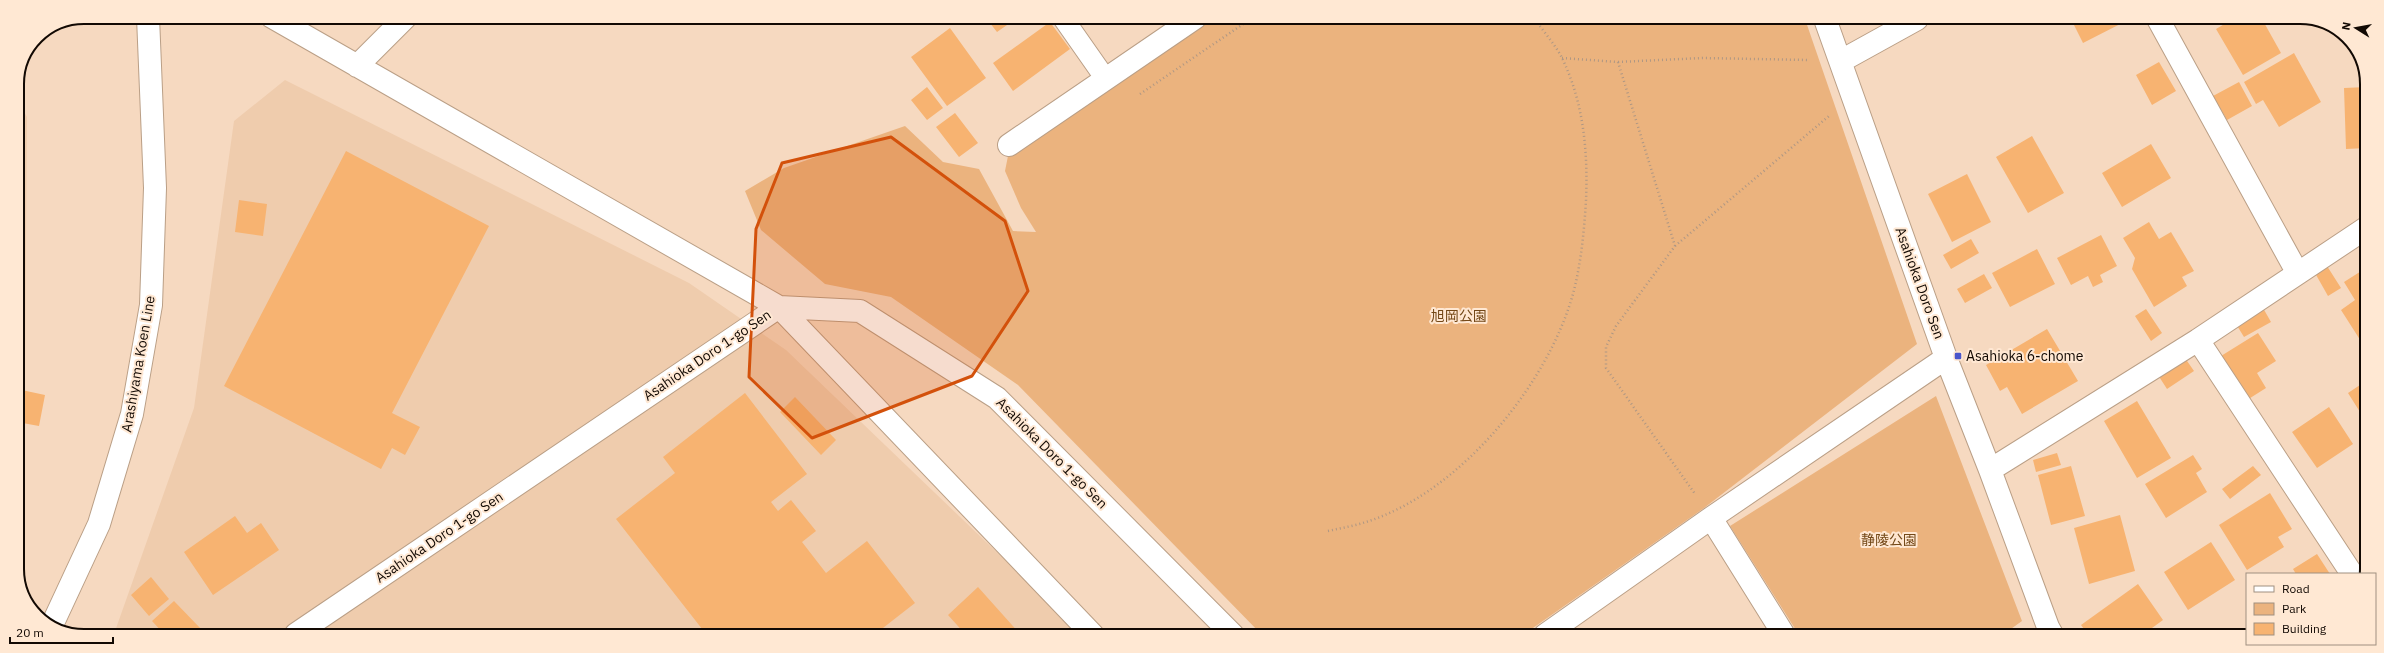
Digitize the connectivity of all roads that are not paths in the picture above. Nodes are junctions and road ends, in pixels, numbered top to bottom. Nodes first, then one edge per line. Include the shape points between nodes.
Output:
1 (148, 24) edge
2 (284, 24) edge
3 (399, 24) edge
4 (1067, 24) edge
5 (1186, 24) edge
6 (1827, 24) edge
7 (1908, 24) edge
8 (2161, 24) edge
9 (1841, 61) junction
10 (357, 66) junction
11 (1105, 78) junction
12 (1009, 145) dead end
13 (2360, 232) edge
14 (2296, 272) junction
15 (779, 306) junction
16 (2198, 340) junction
17 (1946, 358) junction
18 (1990, 470) junction
19 (1711, 518) junction
20 (2351, 573) edge
21 (54, 621) edge
22 (303, 629) edge
23 (1087, 629) edge
24 (1228, 629) edge
25 (1554, 629) edge
26 (1780, 629) edge
27 (2044, 629) edge

1 - 21 street, Arashiyama Koen Line via 155,188 151,305 132,414 99,524
2 - 10 street
3 - 10 street
4 - 11 lane
5 - 11 street
6 - 9 street, Asahioka Doro Sen
7 - 9 street
8 - 14 street
9 - 17 street, Asahioka Doro Sen
10 - 15 street
11 - 12 street
13 - 14 street
14 - 16 street
15 - 22 street, Asahioka Doro 1-go Sen
15 - 23 street
15 - 24 street, Asahioka Doro 1-go Sen via 860,311 997,398
16 - 18 street
16 - 20 street
17 - 18 street, Asahioka Doro Sen
17 - 19 street
18 - 27 street, Asahioka Doro Sen
19 - 25 street
19 - 26 street

